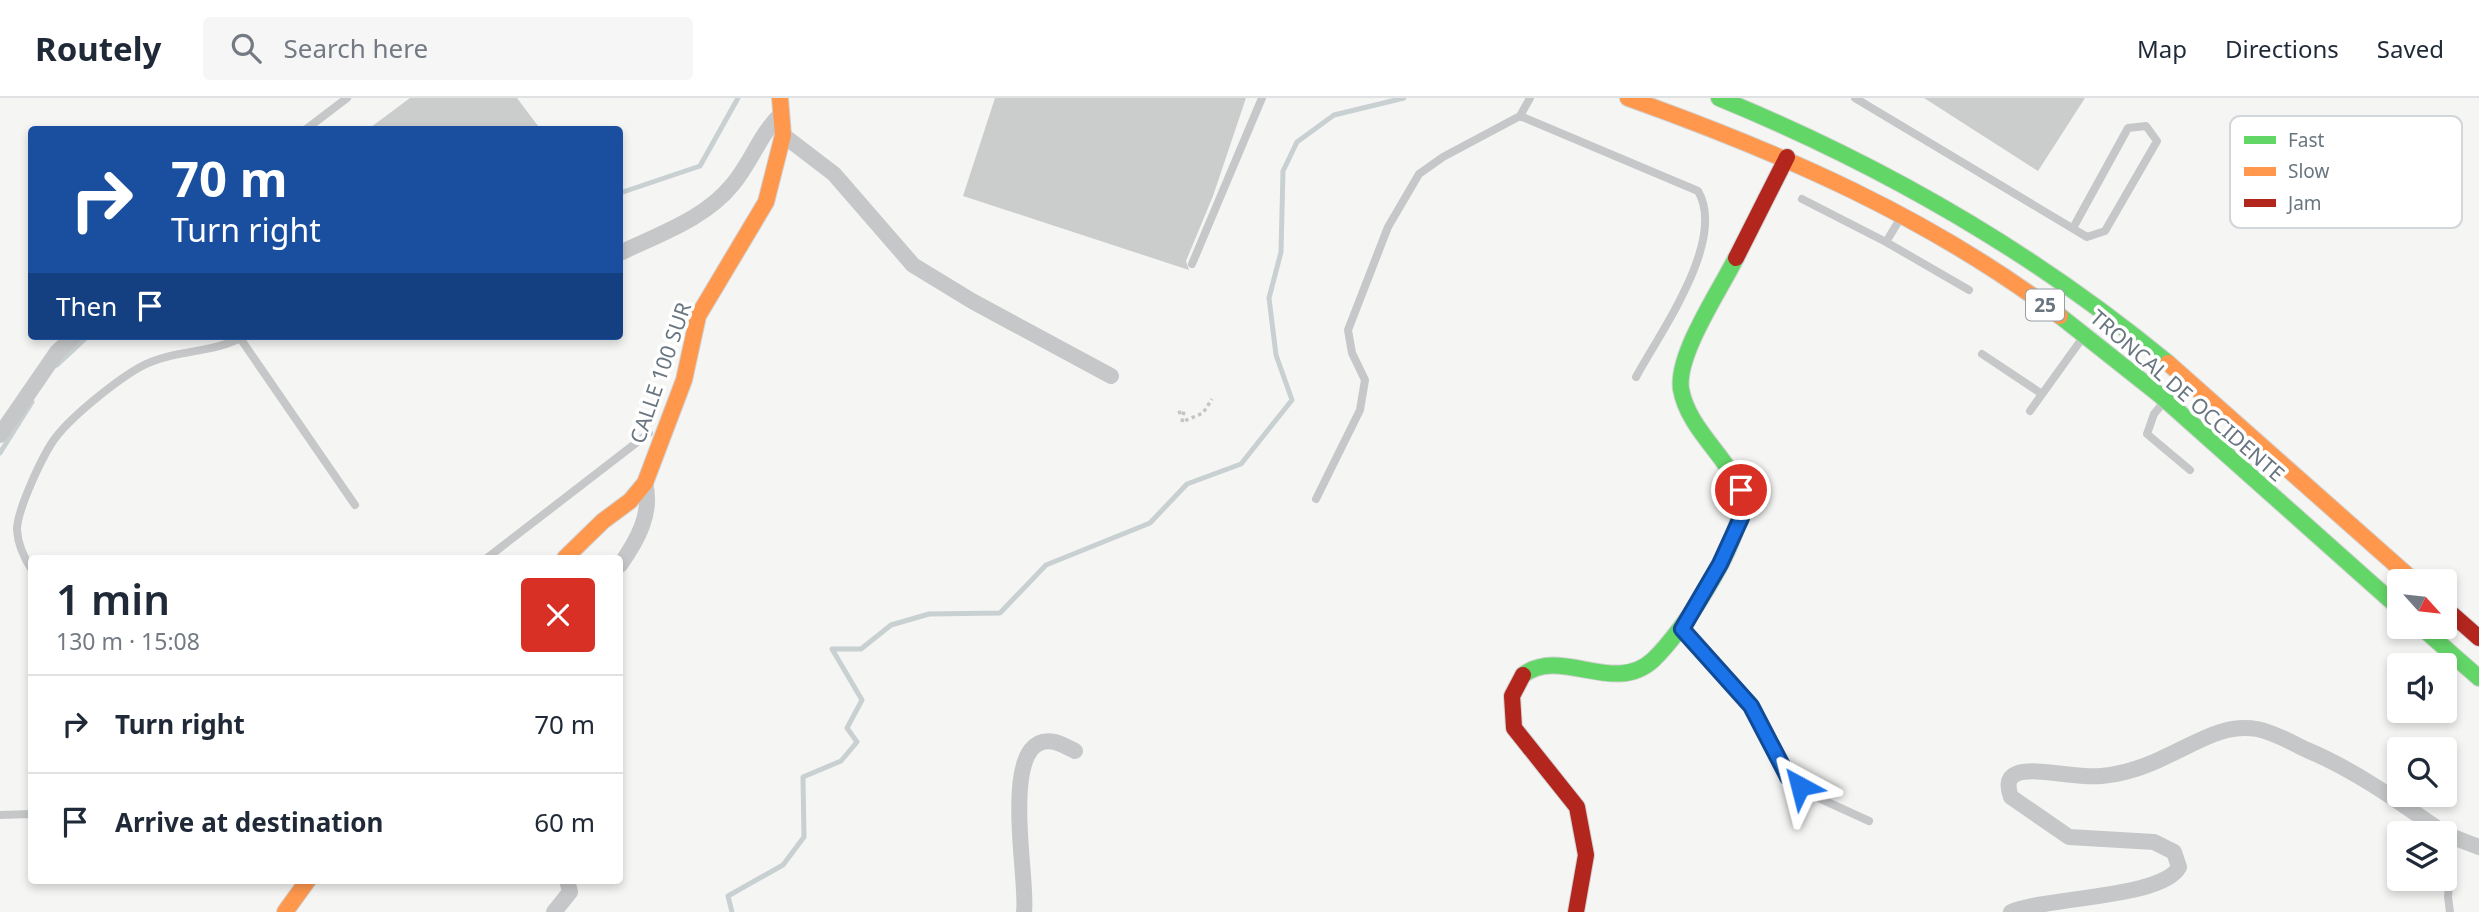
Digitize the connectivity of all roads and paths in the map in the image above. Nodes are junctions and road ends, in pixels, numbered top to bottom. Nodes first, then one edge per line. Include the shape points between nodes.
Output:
1 (347, 98) edge
2 (1262, 98) edge
3 (1530, 98) edge
4 (1628, 98) edge
5 (1719, 98) edge
6 (1855, 98) edge
7 (781, 106) edge
8 (1520, 116) junction
9 (310, 126) edge
10 (783, 135) junction
11 (1787, 157) junction
12 (1802, 199) dead end
13 (1903, 214) junction
14 (2073, 228) junction
15 (1886, 242) junction
16 (623, 252) edge
17 (1192, 264) dead end
18 (1969, 290) dead end
19 (2085, 334) junction
20 (70, 340) edge
21 (235, 340) edge
22 (244, 340) edge
23 (1982, 354) dead end
24 (1111, 376) dead end
25 (1636, 377) dead end
26 (2042, 394) junction
27 (1212, 399) dead end
28 (2165, 401) junction
29 (2030, 411) dead end
30 (1178, 413) dead end
31 (649, 433) dead end
32 (0, 435) edge
33 (2190, 470) dead end
34 (645, 483) junction
35 (1316, 499) dead end
36 (355, 505) dead end
37 (491, 555) edge
38 (568, 555) edge
39 (623, 560) edge
40 (28, 563) edge
41 (2400, 569) edge
42 (2387, 597) edge
43 (2457, 619) edge
44 (1682, 629) junction
45 (2479, 638) edge
46 (2435, 639) edge
47 (2479, 678) edge
48 (1075, 751) dead end
49 (28, 814) edge
50 (0, 815) edge
51 (1869, 821) dead end
52 (2426, 821) edge
53 (2457, 839) edge
54 (2479, 847) edge
55 (305, 884) edge
56 (569, 886) edge
57 (2448, 891) edge
58 (285, 912) edge
59 (554, 912) edge
60 (568, 912) edge
61 (1024, 912) edge
62 (1576, 912) edge
63 (2011, 912) edge
64 (2450, 912) edge

1 - 9 lane
2 - 17 lane
3 - 8 lane
4 - 11 main road, TRONCAL DE OCCIDENTE / 25
5 - 41 main road, TRONCAL DE OCCIDENTE / 25 via 1795,128 1898,179 2046,269 2162,359
6 - 14 lane
7 - 10 main road, CALLE 100 SUR
7 - 16 street via 741,174 707,211
8 - 25 lane via 1698,191 1705,203 1707,229 1699,260
8 - 35 lane via 1419,174 1388,228 1348,330 1352,353 1365,380 1360,410
10 - 24 street via 834,174 913,265
10 - 34 main road, CALLE 100 SUR via 766,202 698,316 684,380
11 - 13 main road, TRONCAL DE OCCIDENTE / 25
11 - 44 main road via 1698,334 1681,378 1690,409 1741,490 1741,518
12 - 15 lane
13 - 15 lane
13 - 19 main road, TRONCAL DE OCCIDENTE / 25
14 - 14 lane via 2087,237 2105,231 2157,141 2146,127 2129,128
15 - 18 lane
19 - 26 lane
19 - 28 main road, TRONCAL DE OCCIDENTE / 25
20 - 32 street
21 - 40 lane via 142,366 107,390 56,437 17,526
22 - 36 lane
23 - 26 lane
26 - 29 lane
27 - 30 path via 1203,413 1192,418 1182,422 1184,411
28 - 33 lane via 2147,434
28 - 42 main road, TRONCAL DE OCCIDENTE / 25
31 - 37 lane
34 - 38 main road, CALLE 100 SUR
34 - 39 street via 650,501
43 - 45 main road
44 - 51 lane via 1751,706 1788,777 1812,795
44 - 62 main road via 1637,671 1582,673 1546,665 1524,673 1512,696 1514,728 1577,807 1586,855
46 - 47 main road
48 - 61 street via 1053,741 1035,745 1024,758 1018,785
49 - 50 lane
52 - 63 street via 2333,760 2278,735 2240,727 2193,742 2135,770 2073,778 2017,773 2008,787 2011,797 2069,837 2154,842 2174,852 2179,867 2167,880 2105,897 2051,900
53 - 54 street
55 - 58 main road
56 - 59 street
56 - 60 street
57 - 64 lane

